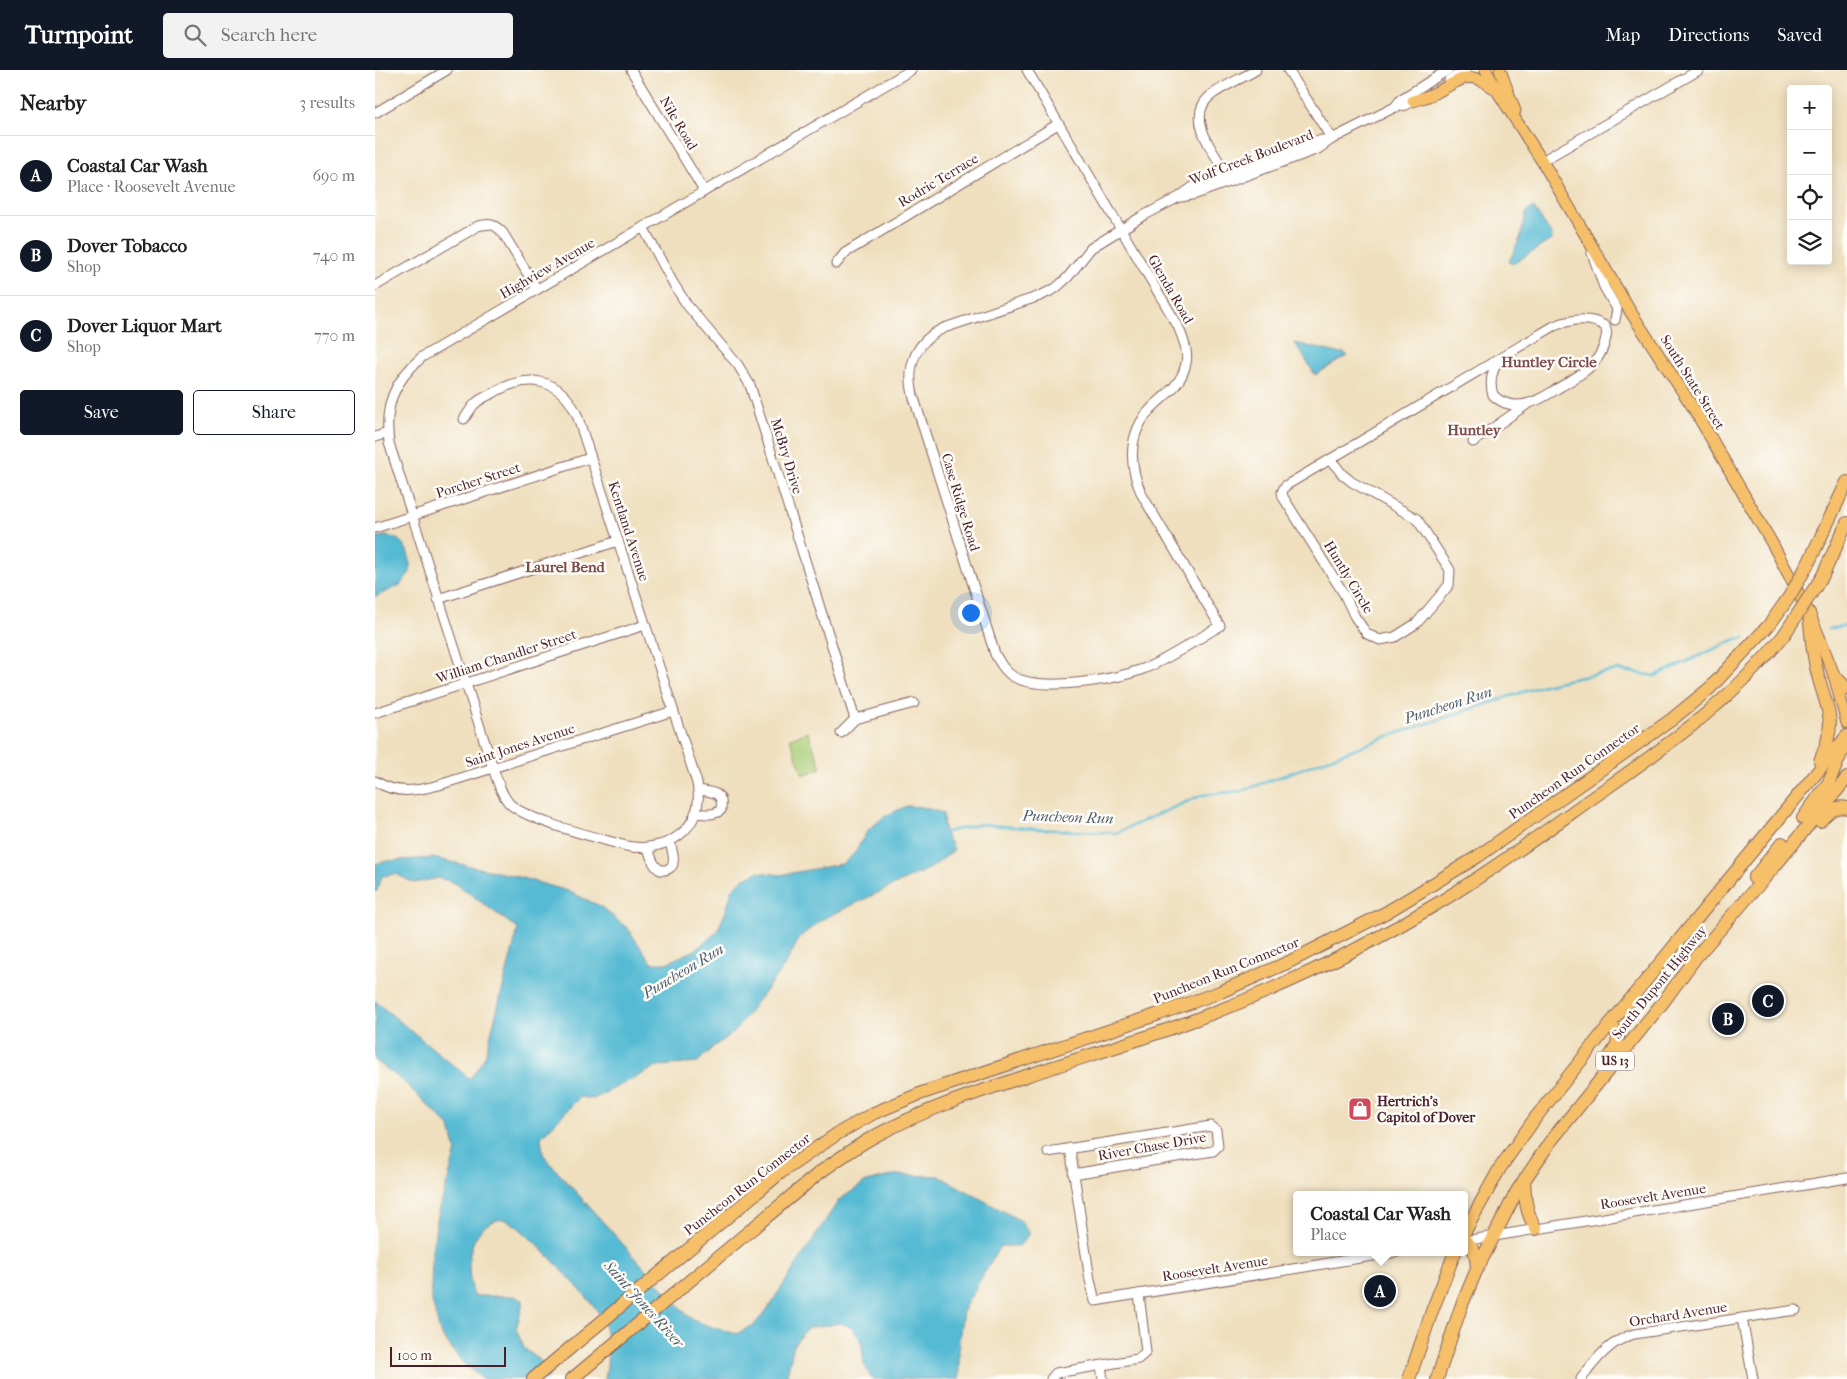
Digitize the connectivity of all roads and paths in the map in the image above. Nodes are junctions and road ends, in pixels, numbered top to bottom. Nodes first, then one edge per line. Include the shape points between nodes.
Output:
1 (447, 70) edge
2 (631, 70) edge
3 (911, 70) edge
4 (1027, 70) edge
5 (1256, 70) edge
6 (1288, 70) edge
7 (1448, 70) edge
8 (1466, 70) edge
9 (1486, 70) edge
10 (1500, 70) edge
11 (1699, 70) edge
12 (1496, 89) junction
13 (1413, 101) junction
14 (1395, 107) junction
15 (375, 113) edge
16 (1059, 124) junction
17 (1519, 125) junction
18 (1332, 139) junction
19 (1542, 161) junction
20 (1229, 177) junction
21 (704, 191) junction
22 (643, 227) junction
23 (1120, 230) junction
24 (1585, 234) junction
25 (836, 264) dead end
26 (375, 286) edge
27 (537, 289) junction
28 (1630, 311) junction
29 (1615, 320) junction
30 (1605, 326) junction
31 (1500, 359) junction
32 (1461, 381) junction
33 (1491, 389) junction
34 (1529, 404) junction
35 (464, 419) dead end
36 (388, 433) junction
37 (375, 437) edge
38 (1473, 442) dead end
39 (591, 458) junction
40 (1329, 460) junction
41 (1847, 482) edge
42 (411, 516) junction
43 (1847, 523) edge
44 (375, 528) edge
45 (618, 541) junction
46 (438, 599) junction
47 (1809, 613) junction
48 (645, 625) junction
49 (1220, 626) joint
50 (1834, 675) junction
51 (466, 683) junction
52 (1847, 689) edge
53 (914, 703) dead end
54 (673, 710) junction
55 (375, 713) edge
56 (855, 719) junction
57 (1847, 723) edge
58 (841, 733) dead end
59 (1847, 737) edge
60 (493, 768) junction
61 (1847, 778) edge
62 (1810, 780) junction
63 (375, 781) edge
64 (698, 790) junction
65 (1847, 808) edge
66 (695, 813) junction
67 (670, 842) junction
68 (648, 848) junction
69 (1774, 867) junction
70 (1696, 957) junction
71 (1610, 1024) junction
72 (1559, 1131) junction
73 (1070, 1148) junction
74 (1048, 1152) dead end
75 (1073, 1174) junction
76 (1847, 1178) edge
77 (1525, 1180) junction
78 (1536, 1230) junction
79 (1468, 1231) edge
80 (1493, 1237) junction
81 (1468, 1239) edge
82 (1468, 1242) edge
83 (1372, 1256) edge
84 (1444, 1256) edge
85 (1453, 1256) edge
86 (1477, 1269) junction
87 (1448, 1270) junction
88 (1139, 1294) junction
89 (1796, 1310) dead end
90 (1741, 1318) junction
91 (1101, 1366) junction
92 (533, 1379) edge
93 (571, 1379) edge
94 (1051, 1379) edge
95 (1103, 1379) edge
96 (1409, 1379) edge
97 (1437, 1379) edge
98 (1581, 1379) edge
99 (1753, 1379) edge

1 - 15 street
2 - 21 street, Nile Road
3 - 21 street, Highview Avenue
4 - 16 street, Glenda Road
5 - 20 street via 1210,96 1199,113 1203,132
6 - 18 street
7 - 14 street, Wolf Creek Boulevard via 1401,99
8 - 13 street, Wolf Creek Boulevard
9 - 12 main road, South State Street
10 - 17 main road
11 - 19 street
12 - 13 main road via 1479,78 1463,77
12 - 17 main road, South State Street
13 - 14 street, Wolf Creek Boulevard
14 - 18 street, Wolf Creek Boulevard
16 - 23 street, Glenda Road
16 - 25 street, Rodric Terrace via 845,253
17 - 19 main road, South State Street
18 - 20 street, Wolf Creek Boulevard via 1315,141
19 - 24 main road, South State Street
20 - 23 street, Wolf Creek Boulevard via 1193,187
21 - 22 street, Highview Avenue
22 - 27 street, Highview Avenue
22 - 56 street, McBry Drive via 677,290 739,365 750,386
23 - 49 street, Glenda Road via 1178,326 1186,352 1186,367 1179,380 1136,431 1132,448 1135,479
23 - 49 street, Case Ridge Road via 1091,248 1056,288 931,334 914,358 911,369 913,395 995,654 1013,677 1045,685 1124,674 1158,662
24 - 28 main road, South State Street
24 - 29 street via 1604,287 1617,309
26 - 27 street via 478,226 489,223 503,233
27 - 36 street, Highview Avenue via 422,357 408,369 399,380 389,406
28 - 29 street
28 - 47 main road, South State Street via 1694,409
29 - 30 street
30 - 31 street, Huntly Circle via 1598,322 1571,320
30 - 34 street via 1607,335 1603,349 1593,365
31 - 32 street, Huntly Circle
31 - 33 street via 1492,374
32 - 33 street via 1479,378
32 - 40 street, Huntly Circle
33 - 34 street via 1504,404
34 - 38 street
35 - 39 street, Kentland Avenue via 475,403 506,385 529,380 552,386 572,403
36 - 37 street
36 - 42 street, Highview Avenue
39 - 42 street, Porcher Street
39 - 45 street, Kentland Avenue
40 - 40 street, Huntly Circle via 1352,482 1417,519 1450,570 1449,585 1417,623 1395,637 1380,640 1367,634 1283,497 1285,486
41 - 92 highway, Puncheon Run Connector, bridge via 1789,597 1770,624 1710,688 1665,725 1477,857 1387,912 1297,958 1220,992 929,1090 837,1134 800,1158
42 - 44 street, Porcher Street
42 - 46 street, Highview Avenue
43 - 93 highway, bridge via 1822,577 1784,635 1746,679 1676,739 1501,862 1407,921 1332,961 1243,1001 967,1096 892,1128 857,1147 819,1173
45 - 46 street
45 - 48 street, Kentland Avenue
46 - 51 street, Kentland Avenue
47 - 50 main road, South State Street
47 - 62 highway via 1816,668 1831,720 1827,746
48 - 51 street, William Chandler Street
48 - 54 street, Kentland Avenue
50 - 52 highway
50 - 57 main road, South State Street
51 - 55 street, William Chandler Street
51 - 60 street, Kentland Avenue
53 - 56 street
54 - 60 street, Saint Jones Avenue
54 - 64 street, Kentland Avenue
56 - 58 street
59 - 62 highway, South Dupont Highway / US 13
59 - 70 highway via 1835,771 1817,800
60 - 63 street, Saint Jones Avenue via 411,792 391,789
60 - 68 street, Kentland Avenue via 500,789 517,810 626,846
61 - 69 highway, South Dupont Highway / US 13
62 - 71 highway, South Dupont Highway / US 13
64 - 66 street, Kentland Avenue
64 - 66 street via 719,796 721,810 710,814
65 - 69 highway via 1833,809
66 - 67 street, Kentland Avenue via 681,834
67 - 68 street, Kentland Avenue
67 - 68 street via 674,859 669,869 657,869
69 - 70 highway, South Dupont Highway / US 13
70 - 72 highway, South Dupont Highway / US 13
71 - 72 highway via 1618,1035 1613,1052 1572,1104
71 - 79 highway, South Dupont Highway / US 13 via 1500,1168
72 - 77 highway, South Dupont Highway / US 13
73 - 74 street, River Chase Drive
73 - 75 street
73 - 75 street, River Chase Drive via 1211,1126 1218,1146 1213,1151
75 - 88 street, Roosevelt Avenue via 1095,1302
76 - 78 street, Roosevelt Avenue
77 - 78 highway via 1525,1203
77 - 80 highway, South Dupont Highway / US 13
78 - 80 street, Roosevelt Avenue
80 - 81 street, Roosevelt Avenue
80 - 86 highway, South Dupont Highway / US 13
82 - 86 highway via 1475,1250
83 - 88 street, Roosevelt Avenue
84 - 87 highway
85 - 87 highway
86 - 97 highway, South Dupont Highway / US 13
87 - 96 highway
88 - 91 street via 1146,1352 1138,1359
89 - 90 street, Orchard Avenue
90 - 98 street, Orchard Avenue via 1623,1337 1598,1357
90 - 99 street
91 - 94 street via 1056,1373
91 - 95 street

